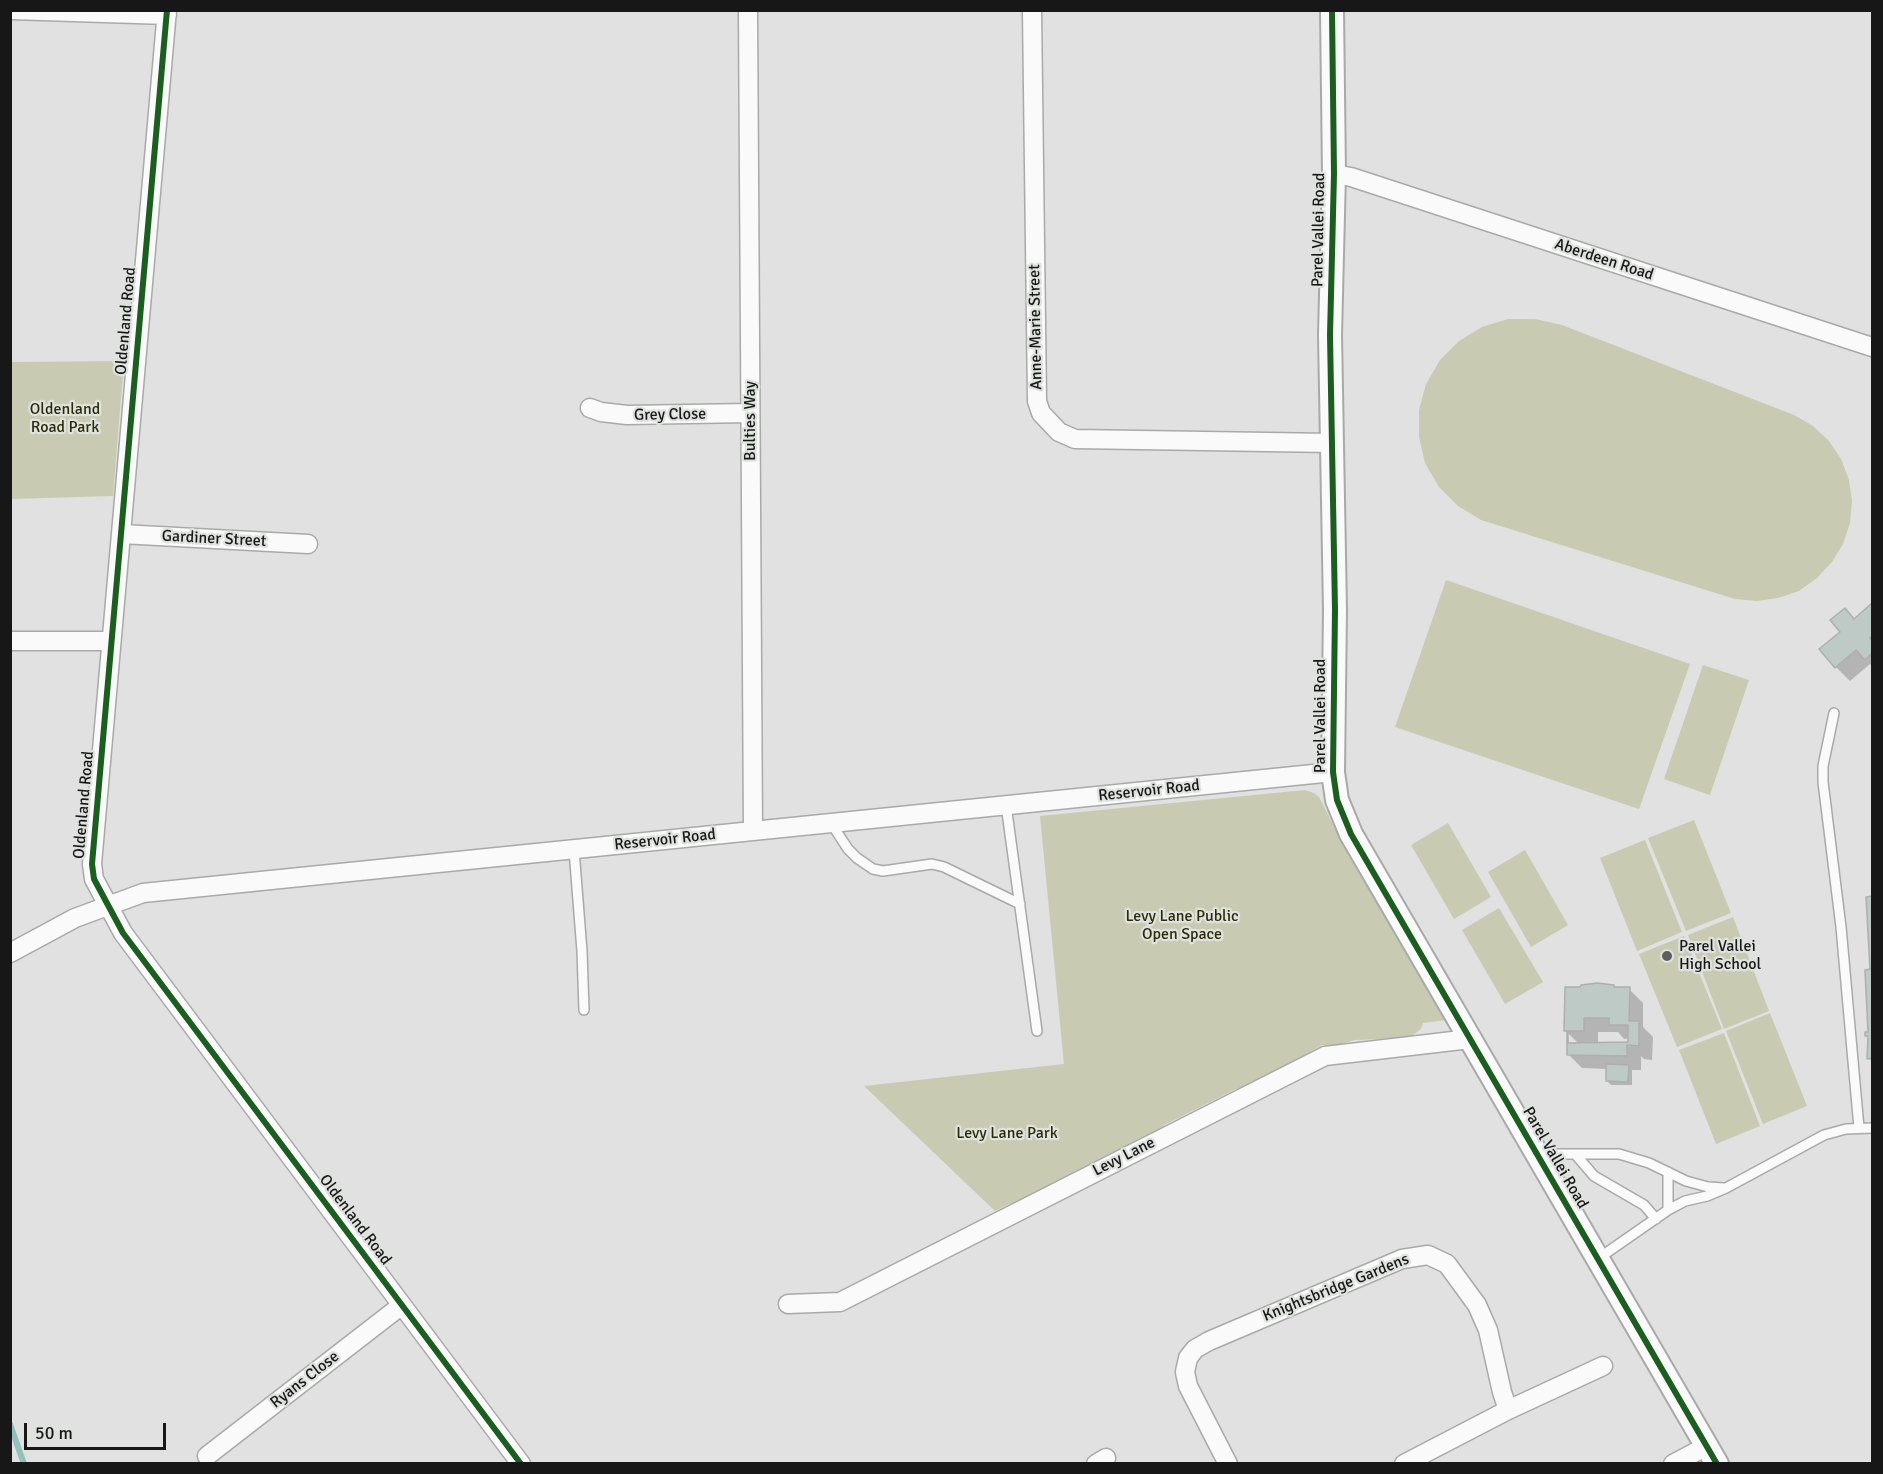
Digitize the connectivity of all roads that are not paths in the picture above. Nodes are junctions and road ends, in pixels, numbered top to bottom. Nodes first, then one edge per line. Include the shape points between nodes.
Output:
1 (12, 10) edge
2 (748, 10) edge
3 (1032, 10) edge
4 (1332, 10) edge
5 (167, 13) edge
6 (1334, 174) junction
7 (1872, 347) edge
8 (590, 408) dead end
9 (750, 413) junction
10 (1332, 443) junction
11 (120, 534) junction
12 (308, 544) dead end
13 (10, 641) edge
14 (111, 641) junction
15 (1834, 713) dead end
16 (1333, 772) junction
17 (1006, 805) junction
18 (830, 823) junction
19 (753, 831) junction
20 (574, 850) junction
21 (1020, 904) junction
22 (108, 906) junction
23 (10, 953) edge
24 (584, 1010) dead end
25 (1037, 1031) dead end
26 (1470, 1039) junction
27 (1859, 1128) junction
28 (1872, 1128) edge
29 (1538, 1154) junction
30 (1576, 1155) junction
31 (1668, 1172) junction
32 (1726, 1188) junction
33 (1668, 1210) junction
34 (1656, 1219) junction
35 (1599, 1258) junction
36 (788, 1304) dead end
37 (402, 1305) junction
38 (1602, 1366) dead end
39 (1508, 1410) junction
40 (1712, 1455) edge
41 (207, 1456) dead end
42 (522, 1464) edge
43 (1228, 1464) edge
44 (1404, 1464) edge
45 (1672, 1464) edge

1 - 5 street
2 - 9 street, Bulties Way
3 - 10 street, Anne-Marie Street via 1037,401 1041,413 1059,432 1075,439
4 - 6 street, Parel Vallei Road
5 - 11 street, Oldenland Road
6 - 7 street, Aberdeen Road
6 - 10 street, Parel Vallei Road
8 - 9 street, Grey Close via 627,415
9 - 19 street, Bulties Way
10 - 16 street, Parel Vallei Road
11 - 12 street, Gardiner Street
11 - 14 street, Oldenland Road
13 - 14 street
14 - 22 street, Oldenland Road via 92,864 94,879
15 - 27 lane via 1823,782
16 - 17 street, Reservoir Road
16 - 26 street, Parel Vallei Road via 1337,800 1351,834
17 - 18 street, Reservoir Road
17 - 21 lane
18 - 19 street, Reservoir Road
18 - 21 lane via 848,849 873,869 932,864
19 - 20 street, Reservoir Road
20 - 22 street, Reservoir Road via 143,893
20 - 24 lane
21 - 25 lane
22 - 23 street, Reservoir Road via 75,918
22 - 37 street, Oldenland Road via 123,933
26 - 29 street, Parel Vallei Road
26 - 36 street, Levy Lane via 1324,1056 840,1302
27 - 28 lane
27 - 32 lane via 1824,1135
29 - 30 lane
29 - 35 street, Parel Vallei Road
30 - 31 lane via 1619,1154
30 - 34 lane via 1594,1176 1644,1205
31 - 32 lane via 1696,1184
31 - 33 lane
32 - 33 lane
33 - 34 lane
34 - 35 lane
35 - 40 street, Parel Vallei Road
37 - 41 street, Ryans Close
37 - 42 street, Oldenland Road
38 - 39 street
39 - 43 street, Knightsbridge Gardens via 1488,1330 1477,1305 1442,1260 1416,1256 1195,1349 1185,1372 1188,1386
39 - 44 street
40 - 45 street

